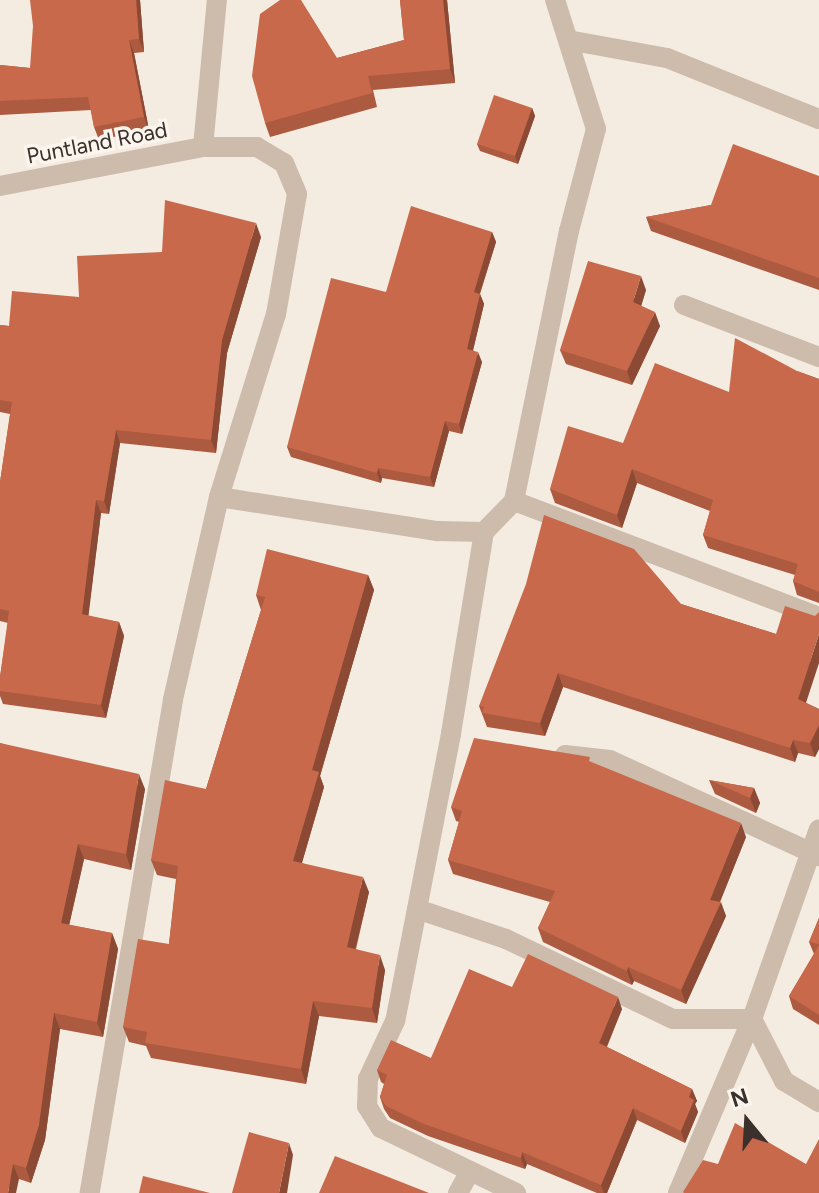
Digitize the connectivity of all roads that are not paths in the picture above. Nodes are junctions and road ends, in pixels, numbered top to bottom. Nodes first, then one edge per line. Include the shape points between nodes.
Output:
1 (217, 0) edge
2 (555, 0) edge
3 (568, 40) junction
4 (819, 119) edge
5 (203, 147) junction
6 (0, 186) edge
7 (684, 305) dead end
8 (819, 357) edge
9 (219, 497) junction
10 (514, 501) junction
11 (484, 532) junction
12 (819, 617) edge
13 (451, 734) junction
14 (477, 739) edge
15 (542, 751) edge
16 (819, 829) edge
17 (814, 853) edge
18 (417, 909) junction
19 (752, 1019) junction
20 (819, 1102) edge
21 (470, 1171) junction
22 (90, 1193) edge
23 (458, 1193) edge
24 (516, 1193) edge
25 (678, 1193) edge

1 - 5 street
2 - 3 street
3 - 4 street via 667,58
3 - 10 street via 596,129 569,231
5 - 6 street, Puntland Road
5 - 9 street, Puntland Road via 257,147 284,163 297,194 276,314
7 - 8 street
9 - 11 street via 437,531
9 - 22 street, Puntland Road via 173,700
10 - 11 street
10 - 12 street
11 - 13 street
13 - 14 street
13 - 18 street
15 - 17 street via 610,760
16 - 17 street
17 - 19 street
18 - 19 street via 506,939 673,1019
18 - 21 street via 395,1021 368,1079 367,1106 381,1128
19 - 20 street via 784,1081
19 - 25 street
21 - 23 street
21 - 24 street

